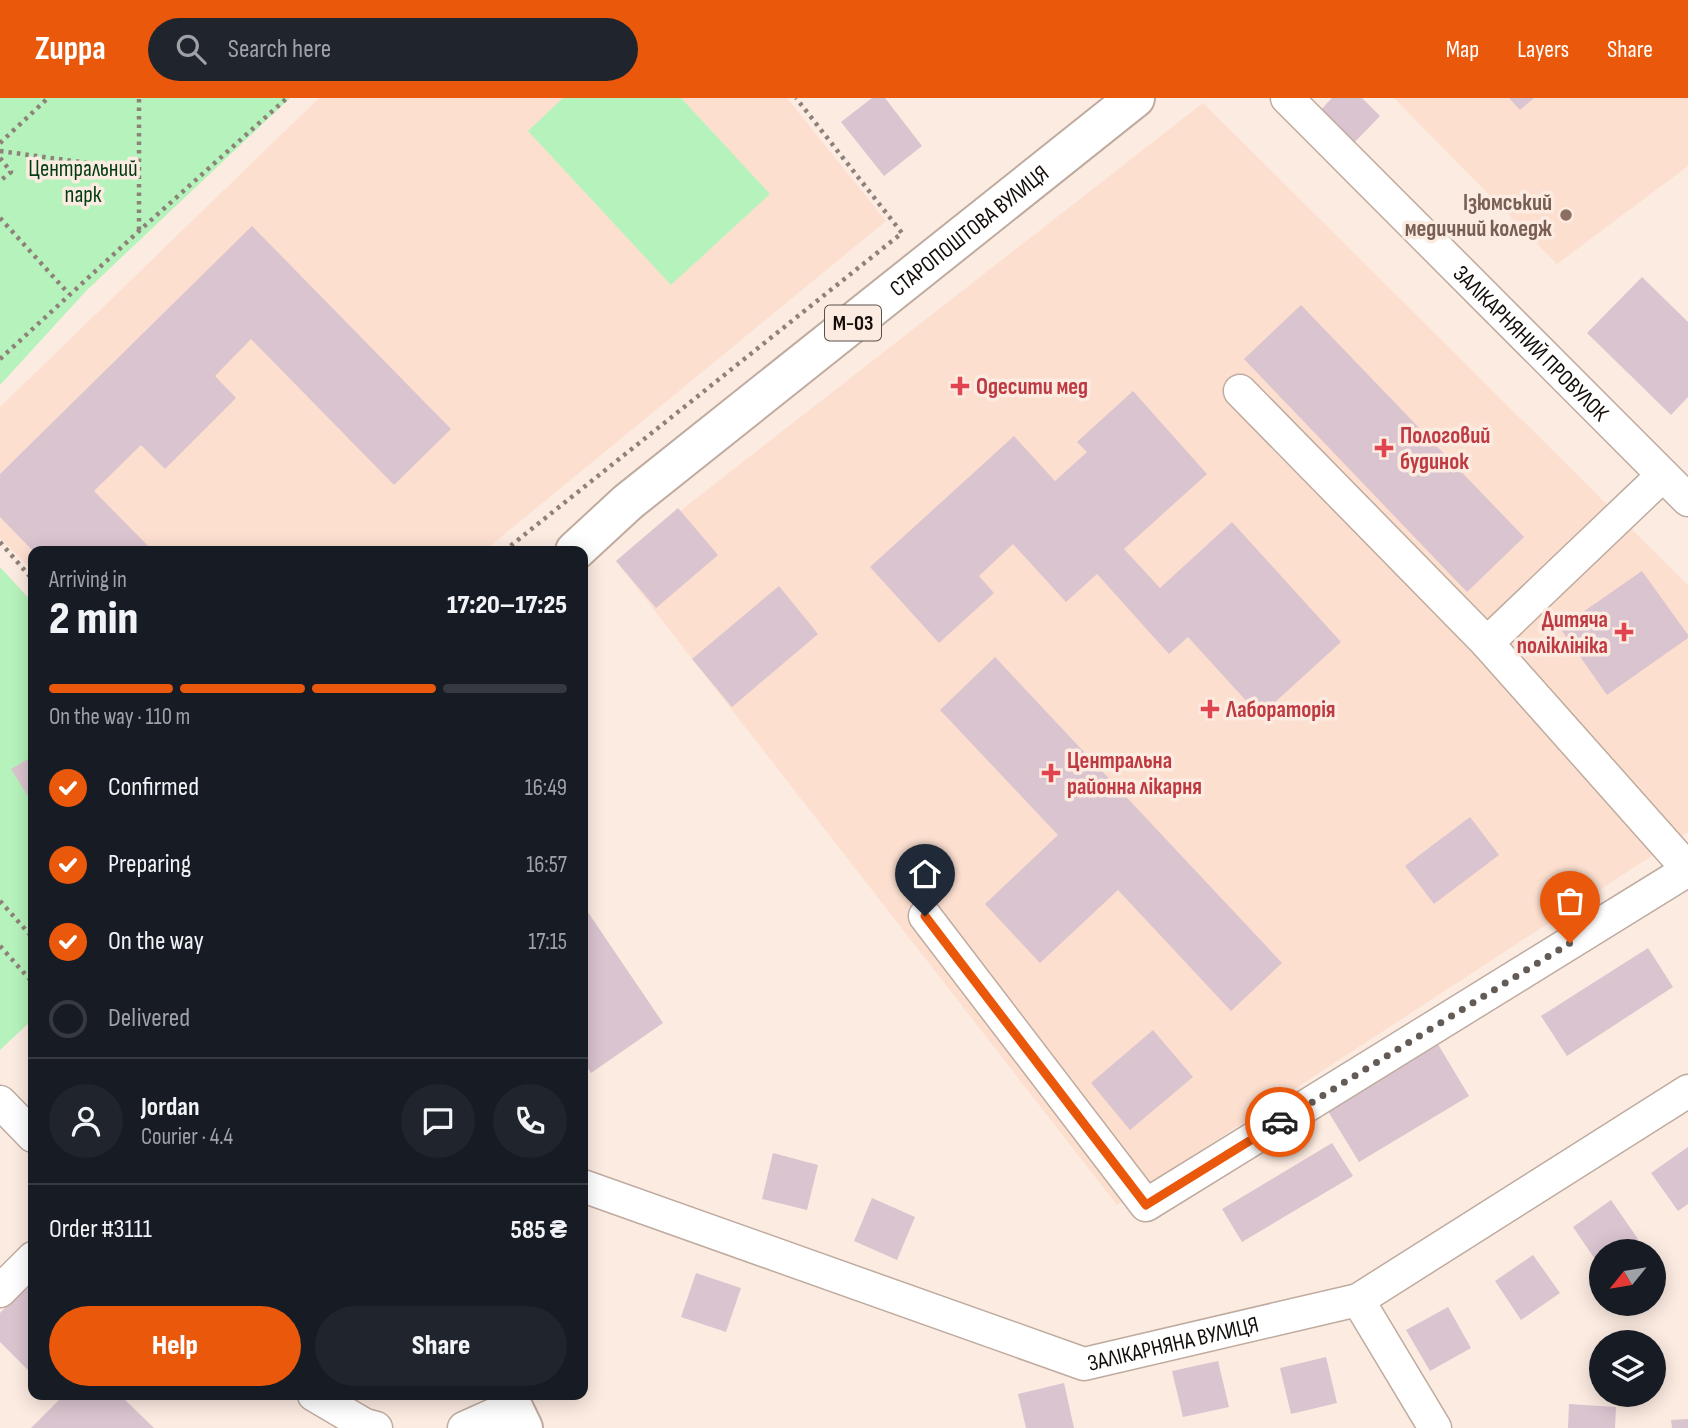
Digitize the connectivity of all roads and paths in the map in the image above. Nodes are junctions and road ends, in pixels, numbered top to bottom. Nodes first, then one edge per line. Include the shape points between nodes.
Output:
1 (48, 98) edge
2 (139, 98) edge
3 (287, 98) edge
4 (796, 98) edge
5 (1135, 98) edge
6 (1287, 98) edge
7 (0, 143) edge
8 (0, 150) edge
9 (0, 158) edge
10 (139, 170) junction
11 (0, 181) edge
12 (0, 218) edge
13 (139, 231) junction
14 (69, 294) junction
15 (0, 359) edge
16 (1240, 390) dead end
17 (1663, 475) junction
18 (1688, 500) edge
19 (0, 542) edge
20 (510, 546) edge
21 (580, 546) edge
22 (28, 574) edge
23 (1487, 643) junction
24 (1688, 869) edge
25 (0, 901) edge
26 (925, 916) dead end
27 (28, 932) edge
28 (0, 946) edge
29 (28, 977) edge
30 (1688, 1091) edge
31 (0, 1102) edge
32 (28, 1131) edge
33 (588, 1188) edge
34 (28, 1263) edge
35 (0, 1291) edge
36 (1358, 1300) junction
37 (308, 1400) edge
38 (322, 1400) edge
39 (514, 1410) edge
40 (335, 1428) edge
41 (376, 1428) edge
42 (464, 1428) edge
43 (1435, 1428) edge

1 - 7 path
2 - 10 path
3 - 13 path
4 - 20 path via 902,233
5 - 21 highway, СТАРОПОШТОВА ВУЛИЦЯ / М-03 via 628,502
6 - 17 street, ЗАЛІКАРНЯНИЙ ПРОВУЛОК
8 - 10 path
9 - 11 path via 11,172
10 - 13 path
12 - 14 path
13 - 14 path
14 - 15 path
16 - 23 street
17 - 18 street, ЗАЛІКАРНЯНИЙ ПРОВУЛОК
17 - 23 street
19 - 22 path
23 - 24 street
24 - 26 street via 1146,1205
25 - 27 path
28 - 29 path
30 - 36 street, ЗАЛІКАРНЯНА ВУЛИЦЯ
31 - 32 street
33 - 36 street, ЗАЛІКАРНЯНА ВУЛИЦЯ via 1084,1364
34 - 35 street
36 - 43 street
37 - 40 street
38 - 41 street
39 - 42 street

